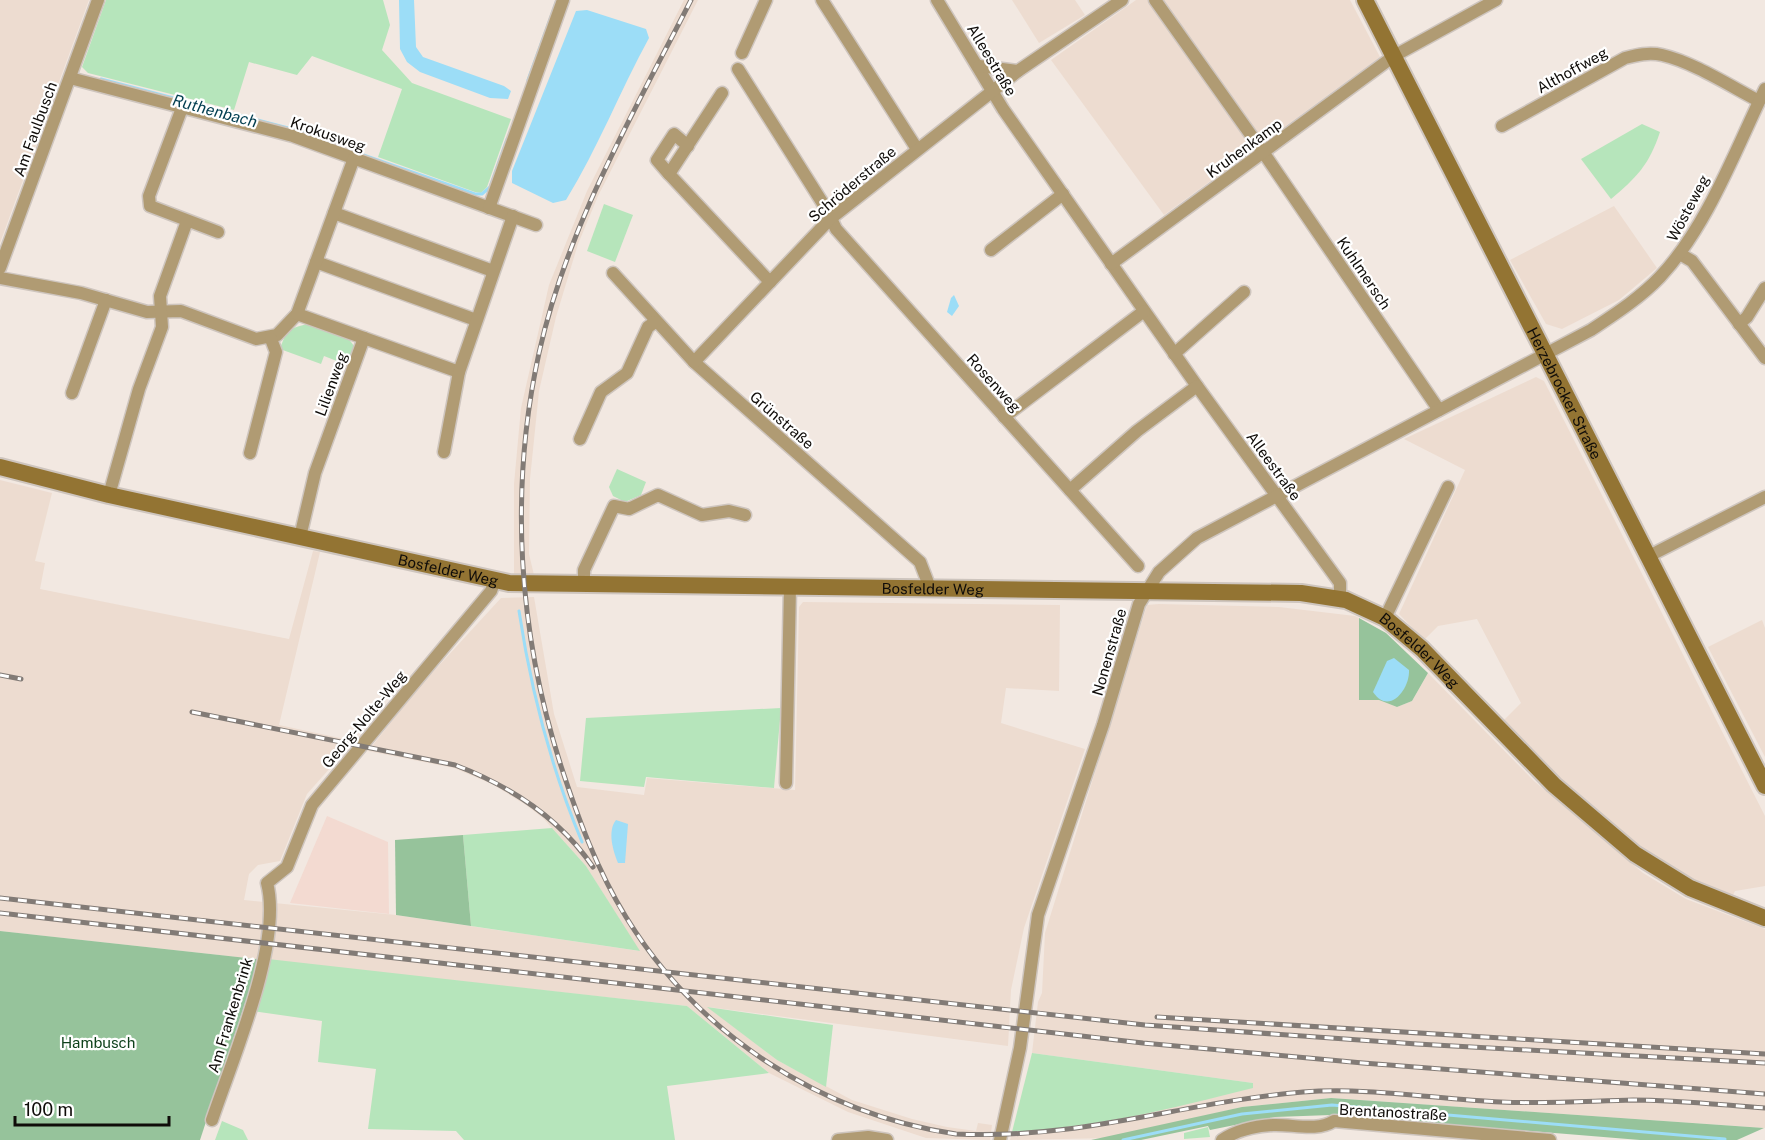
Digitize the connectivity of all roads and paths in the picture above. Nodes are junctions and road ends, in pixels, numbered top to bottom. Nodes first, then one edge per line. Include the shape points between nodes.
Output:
1 (98, 0) edge
2 (563, 0) edge
3 (766, 0) edge
4 (822, 0) edge
5 (937, 0) edge
6 (1122, 0) edge
7 (1155, 0) edge
8 (1365, 0) edge
9 (1496, 0) edge
10 (742, 53) dead end
11 (1394, 56) junction
12 (979, 66) junction
13 (738, 69) dead end
14 (1018, 71) junction
15 (70, 78) junction
16 (1765, 89) edge
17 (994, 92) junction
18 (722, 93) dead end
19 (1759, 101) junction
20 (182, 108) junction
21 (1502, 126) dead end
22 (688, 146) junction
23 (917, 149) junction
24 (1263, 152) junction
25 (354, 158) junction
26 (669, 174) junction
27 (1063, 194) junction
28 (489, 208) junction
29 (334, 213) junction
30 (513, 216) junction
31 (830, 219) junction
32 (187, 221) junction
33 (536, 225) dead end
34 (218, 232) dead end
35 (991, 250) dead end
36 (1680, 254) junction
37 (316, 262) junction
38 (1111, 264) junction
39 (0, 268) edge
40 (493, 271) junction
41 (612, 273) dead end
42 (0, 278) edge
43 (770, 282) junction
44 (1765, 288) edge
45 (1244, 292) dead end
46 (105, 300) junction
47 (162, 311) junction
48 (1144, 311) junction
49 (297, 315) junction
50 (476, 320) junction
51 (655, 322) junction
52 (1739, 324) junction
53 (364, 338) junction
54 (271, 339) junction
55 (1174, 354) junction
56 (1545, 354) junction
57 (1765, 358) edge
58 (694, 362) junction
59 (459, 372) junction
60 (1197, 386) junction
61 (72, 393) dead end
62 (1439, 410) junction
63 (1004, 417) junction
64 (580, 439) dead end
65 (444, 452) dead end
66 (250, 453) dead end
67 (0, 467) edge
68 (1448, 487) dead end
69 (1070, 490) junction
70 (109, 495) junction
71 (1278, 496) junction
72 (1765, 497) edge
73 (745, 515) dead end
74 (300, 537) junction
75 (1649, 556) junction
76 (1138, 566) dead end
77 (495, 580) junction
78 (584, 584) junction
79 (790, 587) junction
80 (930, 588) junction
81 (1147, 591) junction
82 (1340, 598) junction
83 (1385, 618) junction
84 (786, 783) dead end
85 (1765, 786) edge
86 (267, 883) joint
87 (1765, 918) edge
88 (213, 1120) dead end
89 (1529, 1139) edge
90 (838, 1140) edge
91 (887, 1140) edge
92 (999, 1140) edge
93 (1222, 1140) edge
94 (1550, 1140) edge

1 - 15 street, Am Faulbusch
2 - 28 street
3 - 10 street
4 - 23 street
5 - 12 street, Alleestraße
6 - 14 street, Schröderstraße
7 - 24 street, Kuhlmersch
8 - 11 street, Herzebrocker Straße
9 - 11 street, Kruhenkamp
11 - 24 street, Kruhenkamp
11 - 56 street, Herzebrocker Straße
12 - 14 street
12 - 17 street, Alleestraße
13 - 31 street, Rosenweg
14 - 17 street, Schröderstraße
15 - 20 street, Krokusweg
15 - 39 street, Am Faulbusch
16 - 19 street, Wösteweg
17 - 23 street, Schröderstraße
17 - 27 street, Alleestraße
18 - 22 street
19 - 21 street, Althoffweg via 1676,60 1643,54 1625,58
19 - 36 street, Wösteweg via 1696,230
20 - 25 street, Krokusweg via 293,136
20 - 32 street via 149,196 150,206
22 - 26 street
22 - 26 street via 674,134 657,160
23 - 31 street, Schröderstraße
24 - 38 street, Kruhenkamp
24 - 62 street, Kuhlmersch
25 - 28 street, Krokusweg
25 - 29 street
26 - 43 street
27 - 35 street
27 - 38 street, Alleestraße
28 - 30 street, Krokusweg
29 - 37 street
29 - 40 street
30 - 33 street, Krokusweg
30 - 40 street
31 - 43 street, Schröderstraße
31 - 63 street, Rosenweg
32 - 34 street
32 - 47 street via 160,296
36 - 52 street via 1692,261
36 - 56 street, Wösteweg via 1621,310
37 - 49 street
37 - 50 street
38 - 48 street, Alleestraße
40 - 50 street
41 - 51 street, Grünstraße
42 - 46 street
43 - 58 street, Schröderstraße
44 - 52 street
45 - 55 street
46 - 47 street via 147,312
46 - 61 street
47 - 54 street via 180,311 256,339
47 - 70 street via 162,327
48 - 55 street, Alleestraße
48 - 63 street
49 - 53 street
49 - 54 street
50 - 59 street
51 - 58 street, Grünstraße
51 - 64 street via 648,327 627,373 602,392
52 - 57 street
53 - 59 street, Lilienweg
53 - 74 street, Lilienweg via 315,473
54 - 66 street via 276,352
55 - 60 street, Alleestraße
56 - 62 street, Nonenstraße
56 - 75 street, Herzebrocker Straße
58 - 80 street, Grünstraße via 920,562
59 - 65 street
60 - 69 street via 1137,431
60 - 71 street, Alleestraße
62 - 71 street, Nonenstraße
63 - 69 street, Rosenweg
67 - 70 street, Bosfelder Weg
68 - 83 street
69 - 76 street, Rosenweg
70 - 74 street, Bosfelder Weg
71 - 81 street, Nonenstraße via 1197,538 1174,556
71 - 82 street, Alleestraße via 1340,583
72 - 75 street
73 - 78 street via 729,511 702,515 658,495 629,509 614,506 584,570
74 - 77 street, Bosfelder Weg
75 - 85 street, Herzebrocker Straße
77 - 78 street, Bosfelder Weg via 523,585
77 - 86 street, Georg-Nolte-Weg via 491,591 312,805 287,867
78 - 79 street, Bosfelder Weg
79 - 80 street, Bosfelder Weg
79 - 84 street
80 - 81 street, Bosfelder Weg
81 - 82 street, Bosfelder Weg via 1301,593
81 - 92 street, Nonenstraße via 1139,604 1103,725 1038,915 1020,1048
82 - 83 street, Bosfelder Weg
83 - 87 street, Bosfelder Weg via 1422,649 1554,785 1635,854 1690,888
86 - 88 street, Am Frankenbrink via 272,901 260,977
89 - 93 street, Brentanostraße via 1334,1121 1328,1125 1274,1124 1234,1131
89 - 94 street, Brentanostraße
90 - 91 street

